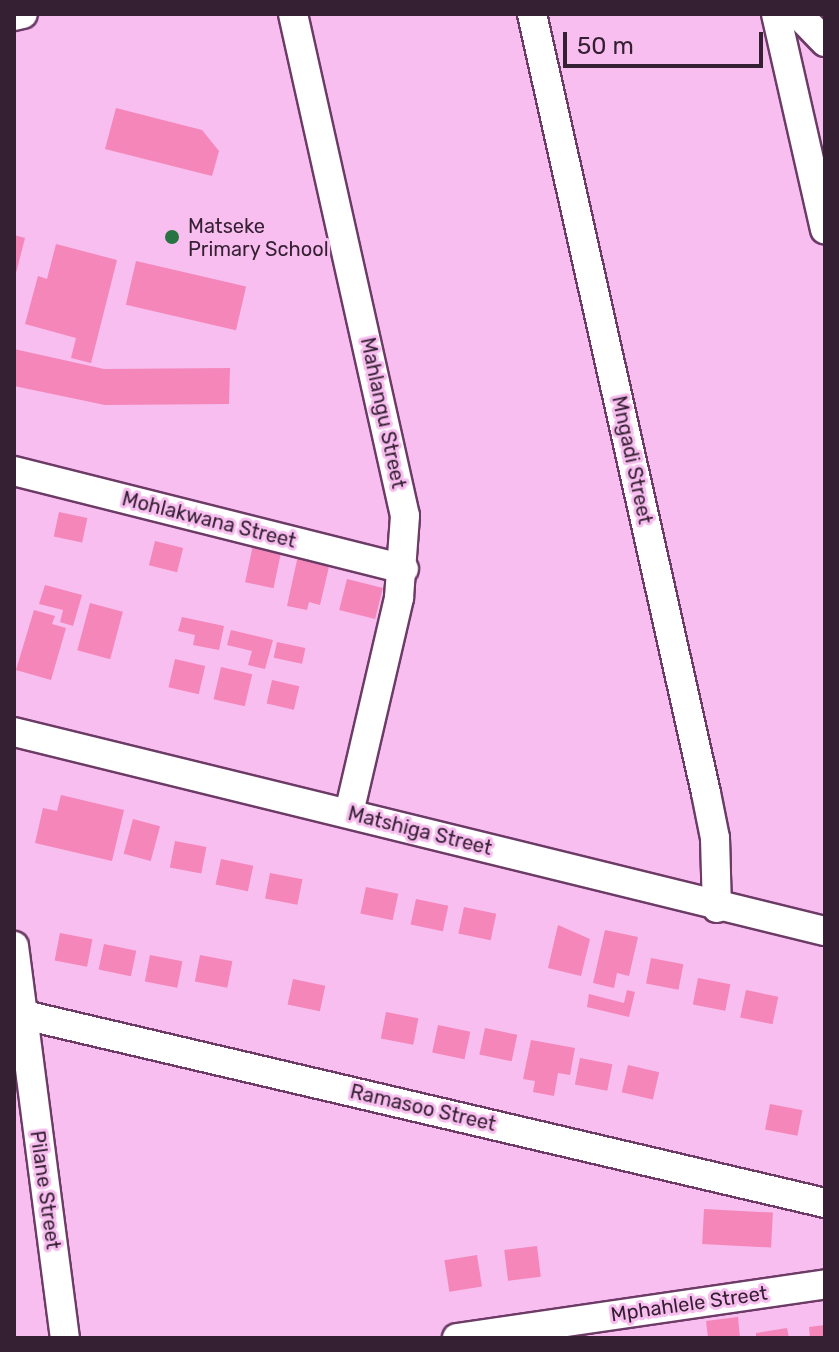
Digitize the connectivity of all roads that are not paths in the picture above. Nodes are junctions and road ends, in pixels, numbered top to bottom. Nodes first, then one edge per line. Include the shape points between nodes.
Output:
1 (23, 14) edge
2 (293, 14) edge
3 (532, 14) edge
4 (776, 14) edge
5 (798, 14) edge
6 (14, 16) edge
7 (825, 42) edge
8 (825, 230) edge
9 (14, 471) edge
10 (404, 569) junction
11 (14, 732) edge
12 (349, 813) junction
13 (717, 908) junction
14 (825, 931) edge
15 (14, 946) edge
16 (20, 1014) junction
17 (825, 1203) edge
18 (825, 1284) edge
19 (65, 1338) edge
20 (457, 1338) edge

1 - 6 street
2 - 10 street, Mahlangu Street via 399,478
3 - 13 street, Mngadi Street via 706,793 717,860
4 - 8 street
5 - 7 street
9 - 10 street, Mohlakwana Street
10 - 12 street, Mahlangu Street
11 - 12 street, Matshiga Street
12 - 13 street, Matshiga Street
13 - 14 street, Matshiga Street
15 - 16 street, Pilane Street
16 - 17 street, Ramasoo Street
16 - 19 street, Pilane Street
18 - 20 street, Mphahlele Street

